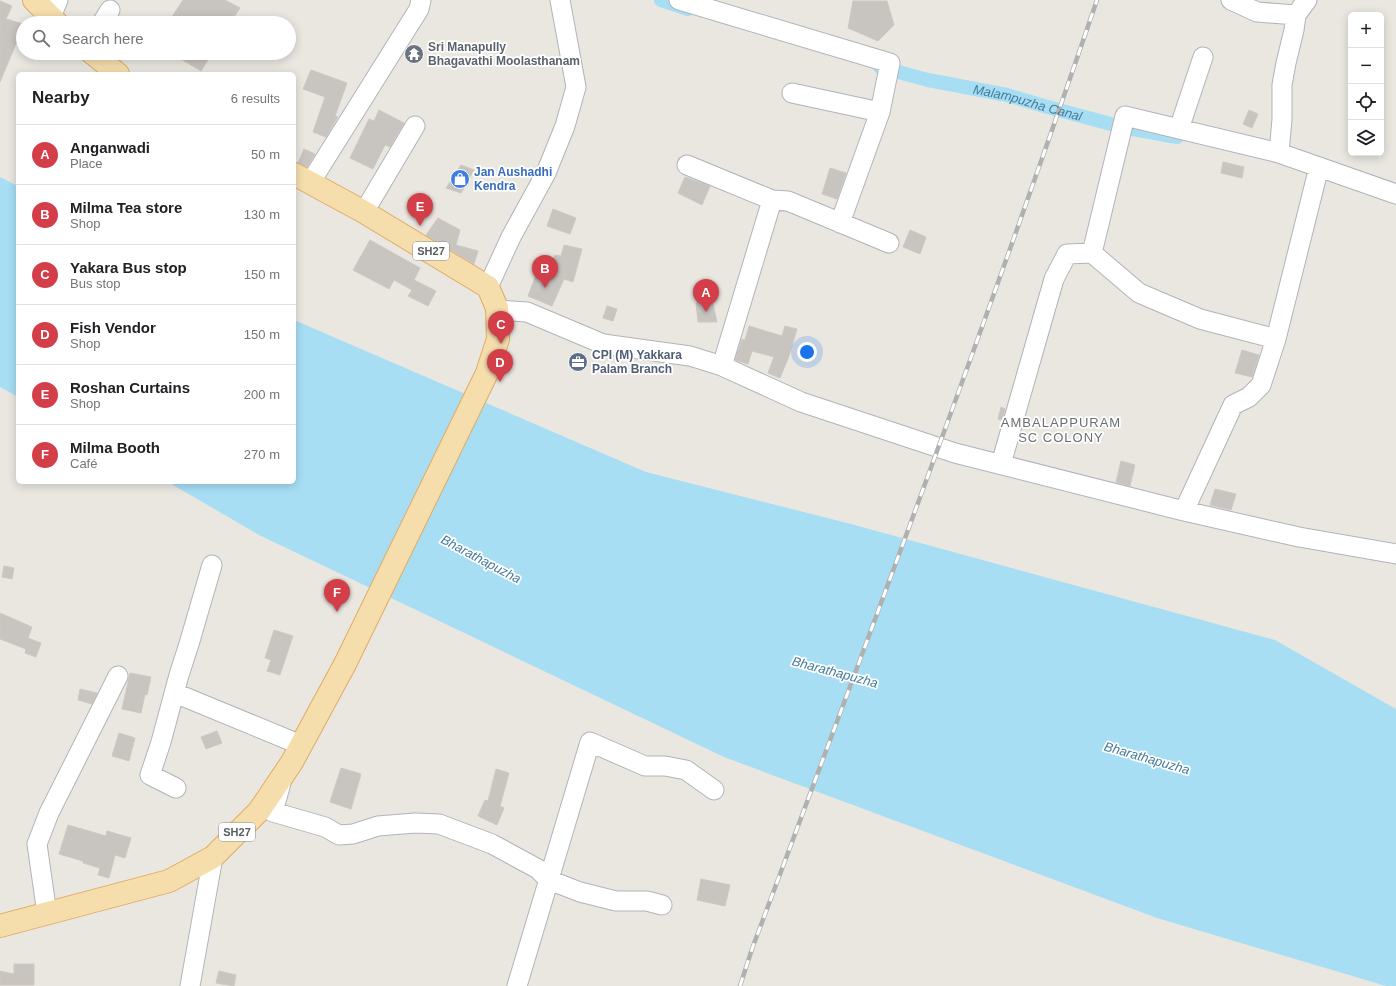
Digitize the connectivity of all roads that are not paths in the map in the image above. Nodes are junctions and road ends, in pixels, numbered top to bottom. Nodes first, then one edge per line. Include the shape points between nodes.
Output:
1 (34, 0) edge
2 (421, 0) edge
3 (560, 0) edge
4 (679, 0) edge
5 (1231, 0) edge
6 (1307, 0) edge
7 (56, 13) edge
8 (1296, 15) junction
9 (1203, 57) dead end
10 (101, 60) edge
11 (116, 72) edge
12 (792, 93) dead end
13 (880, 112) junction
14 (415, 126) dead end
15 (1179, 129) junction
16 (1279, 153) junction
17 (687, 165) dead end
18 (1319, 167) junction
19 (302, 178) edge
20 (1396, 194) edge
21 (772, 200) junction
22 (364, 212) junction
23 (840, 223) junction
24 (889, 243) dead end
25 (1092, 253) junction
26 (488, 287) junction
27 (497, 310) junction
28 (1276, 339) junction
29 (722, 366) junction
30 (1001, 464) junction
31 (1184, 511) junction
32 (1396, 554) edge
33 (212, 565) dead end
34 (118, 676) dead end
35 (175, 693) junction
36 (301, 745) junction
37 (283, 774) junction
38 (176, 788) dead end
39 (714, 790) dead end
40 (213, 857) junction
41 (549, 880) junction
42 (662, 905) dead end
43 (47, 914) junction
44 (0, 926) edge
45 (190, 986) edge
46 (517, 986) edge

1 - 7 main road
2 - 19 street via 420,9
3 - 26 street via 576,87 565,126 546,173
4 - 13 street via 890,63
5 - 8 street via 1257,12
6 - 8 street
8 - 16 street via 1282,85
9 - 15 street
10 - 11 main road
12 - 13 street
13 - 23 street
14 - 22 street
15 - 16 street
15 - 25 street via 1125,116
16 - 18 street
17 - 21 street
18 - 20 street
18 - 28 street
19 - 22 main road, SH27
21 - 23 street via 788,201
21 - 29 street
22 - 26 main road, SH27
23 - 24 street
25 - 28 street via 1139,293 1200,319
25 - 30 street via 1067,254 1054,279
26 - 27 main road, SH27
27 - 29 street via 527,312 603,344 690,356
27 - 36 main road, SH27 via 498,339 487,373 345,664
28 - 31 street via 1261,385 1249,397 1233,405
29 - 30 street via 801,402 955,453
30 - 31 street
31 - 32 street via 1299,537
33 - 35 street
34 - 43 street via 49,813 37,844
35 - 36 street
35 - 38 street via 150,775
36 - 37 main road, SH27
37 - 40 main road, SH27 via 259,811
37 - 41 street via 273,812 325,827 339,835 353,834 378,826 439,824 492,844 538,869
39 - 41 street via 686,770 645,766 590,742
40 - 43 main road, SH27 via 169,881
40 - 45 street
41 - 42 street via 580,892 616,901 647,901
41 - 46 street
43 - 44 main road, SH27

